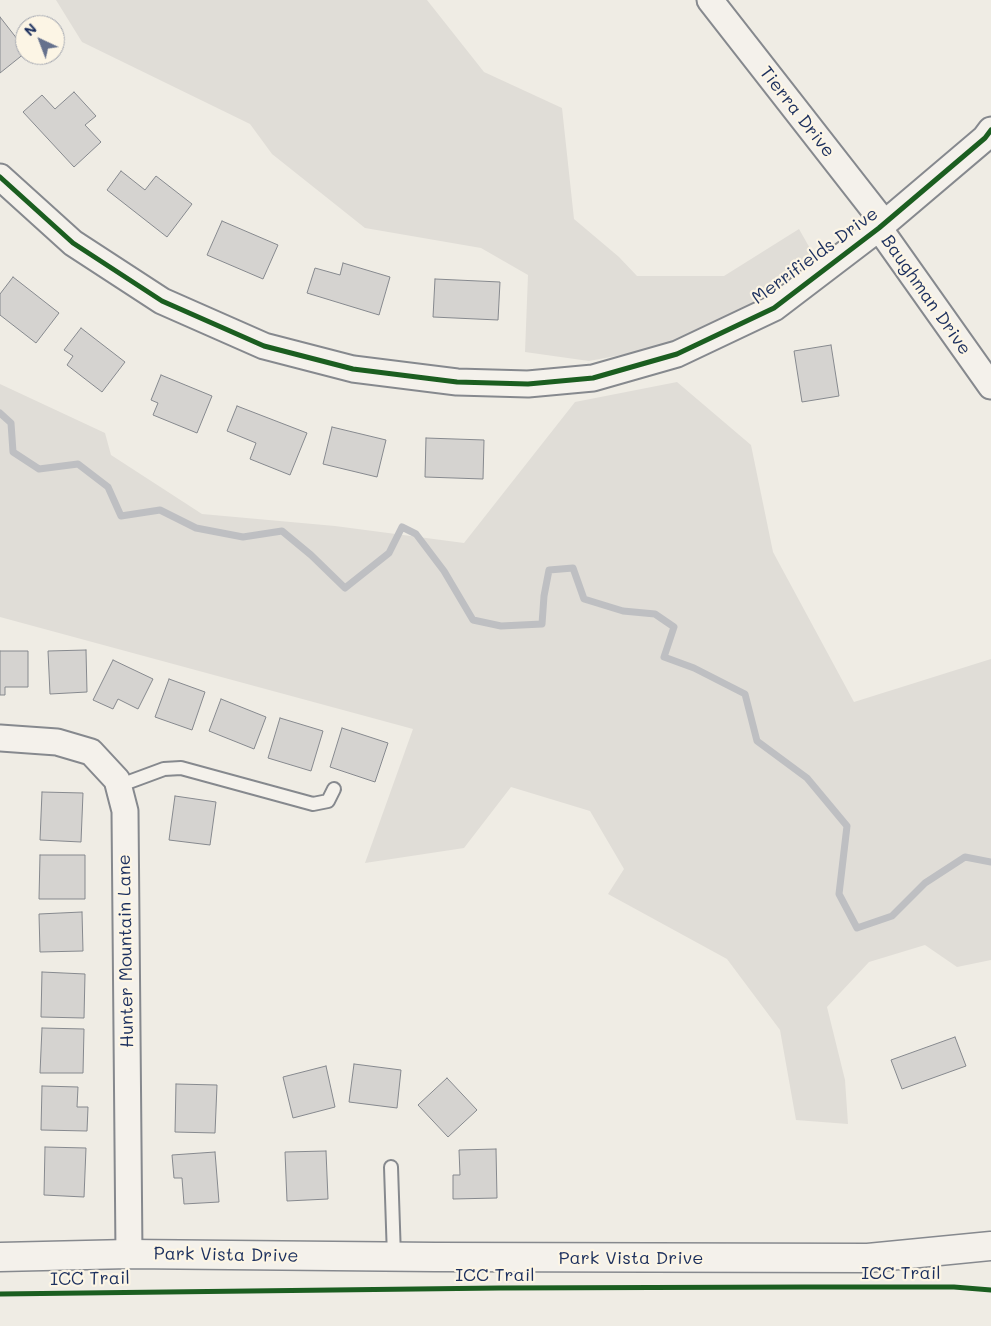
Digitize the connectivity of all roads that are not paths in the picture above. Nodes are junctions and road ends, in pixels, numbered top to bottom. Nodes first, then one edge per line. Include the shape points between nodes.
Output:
1 (710, 0) edge
2 (991, 130) edge
3 (0, 177) edge
4 (882, 226) junction
5 (991, 386) edge
6 (0, 738) edge
7 (118, 786) junction
8 (334, 789) dead end
9 (391, 1167) dead end
10 (991, 1246) edge
11 (128, 1254) junction
12 (0, 1257) edge
13 (394, 1257) junction

1 - 4 street, Tierra Drive
2 - 4 street, Merrifields Drive
3 - 4 street, Merrifields Drive via 74,243 162,301 264,346 353,369 457,382 528,384 593,378 678,354 774,308
4 - 5 street, Baughman Drive
6 - 7 street, Hunter Mountain Lane via 57,742 91,752
7 - 8 lane via 164,770 181,768 313,804 328,801
7 - 11 street, Hunter Mountain Lane via 125,811
9 - 13 lane
10 - 13 street, Park Vista Drive via 868,1258
11 - 12 street, Park Vista Drive
11 - 13 street, Park Vista Drive

